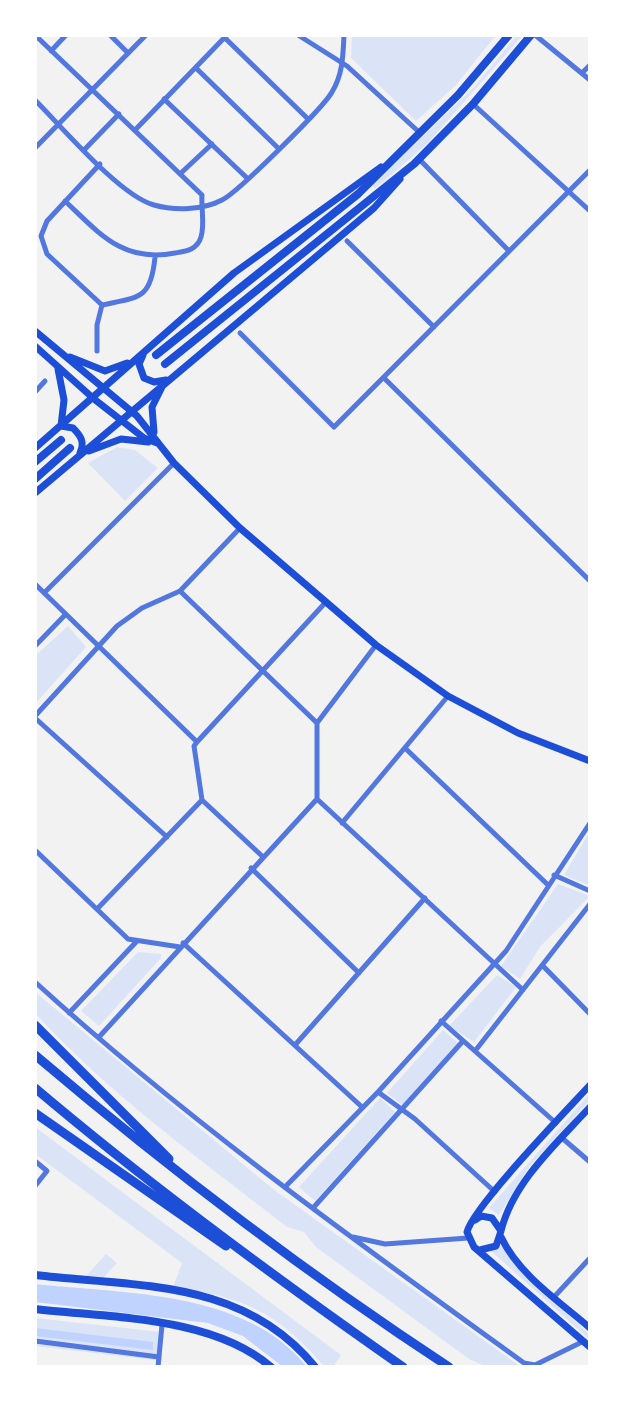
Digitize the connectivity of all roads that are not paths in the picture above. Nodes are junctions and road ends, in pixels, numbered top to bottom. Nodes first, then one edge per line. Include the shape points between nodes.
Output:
1 (35, 35) edge
2 (66, 35) edge
3 (110, 35) edge
4 (146, 35) edge
5 (298, 35) edge
6 (344, 35) edge
7 (509, 35) edge
8 (533, 35) edge
9 (226, 36) edge
10 (51, 51) junction
11 (128, 53) junction
12 (590, 65) edge
13 (342, 66) junction
14 (195, 68) junction
15 (582, 74) junction
16 (590, 80) edge
17 (92, 90) junction
18 (164, 99) junction
19 (35, 100) edge
20 (473, 104) junction
21 (119, 114) junction
22 (309, 119) junction
23 (59, 124) junction
24 (136, 129) junction
25 (420, 133) junction
26 (212, 144) junction
27 (35, 148) edge
28 (278, 148) junction
29 (85, 149) junction
30 (402, 151) junction
31 (416, 162) junction
32 (100, 164) junction
33 (590, 170) edge
34 (181, 173) junction
35 (247, 178) junction
36 (569, 191) junction
37 (65, 201) junction
38 (201, 207) junction
39 (590, 211) edge
40 (347, 241) dead end
41 (509, 251) junction
42 (155, 257) junction
43 (102, 305) junction
44 (434, 327) junction
45 (35, 331) edge
46 (240, 333) dead end
47 (35, 346) edge
48 (57, 349) junction
49 (97, 351) dead end
50 (145, 352) junction
51 (156, 355) dead end
52 (165, 364) dead end
53 (58, 367) junction
54 (384, 378) junction
55 (166, 380) junction
56 (46, 381) dead end
57 (103, 390) junction
58 (35, 392) edge
59 (94, 399) junction
60 (130, 410) junction
61 (121, 418) junction
62 (61, 426) junction
63 (61, 440) dead end
64 (157, 443) junction
65 (35, 448) edge
66 (70, 448) dead end
67 (79, 456) junction
68 (35, 461) edge
69 (174, 463) junction
70 (35, 479) edge
71 (35, 493) edge
72 (240, 528) junction
73 (590, 581) edge
74 (35, 584) edge
75 (180, 591) junction
76 (44, 593) junction
77 (325, 603) junction
78 (65, 615) junction
79 (376, 645) junction
80 (35, 646) edge
81 (98, 648) junction
82 (262, 673) junction
83 (448, 696) junction
84 (35, 717) edge
85 (317, 723) junction
86 (197, 742) junction
87 (406, 750) junction
88 (590, 761) edge
89 (317, 799) junction
90 (202, 800) junction
91 (342, 822) junction
92 (590, 822) edge
93 (167, 837) junction
94 (35, 850) edge
95 (262, 856) junction
96 (251, 868) junction
97 (554, 875) junction
98 (547, 884) junction
99 (590, 891) edge
100 (425, 898) junction
101 (590, 904) edge
102 (97, 909) junction
103 (137, 941) junction
104 (182, 945) junction
105 (494, 962) junction
106 (543, 966) junction
107 (359, 973) junction
108 (35, 982) edge
109 (523, 990) junction
110 (69, 1013) junction
111 (590, 1014) edge
112 (440, 1021) junction
113 (35, 1025) edge
114 (99, 1037) junction
115 (463, 1041) junction
116 (295, 1045) junction
117 (475, 1051) junction
118 (35, 1055) edge
119 (590, 1085) edge
120 (35, 1088) edge
121 (378, 1091) junction
122 (362, 1107) junction
123 (590, 1107) edge
124 (401, 1111) junction
125 (35, 1114) edge
126 (556, 1123) junction
127 (562, 1138) junction
128 (35, 1161) edge
129 (590, 1162) edge
130 (35, 1186) edge
131 (198, 1187) junction
132 (285, 1187) junction
133 (495, 1192) junction
134 (313, 1208) junction
135 (471, 1222) junction
136 (501, 1234) junction
137 (350, 1237) junction
138 (468, 1238) junction
139 (480, 1250) junction
140 (590, 1258) edge
141 (35, 1275) edge
142 (281, 1282) junction
143 (554, 1297) junction
144 (35, 1310) edge
145 (162, 1325) junction
146 (590, 1329) edge
147 (35, 1341) edge
148 (588, 1343) edge
149 (159, 1357) junction
150 (158, 1367) edge
151 (271, 1367) edge
152 (315, 1367) edge
153 (403, 1367) edge
154 (449, 1367) edge

1 - 10 street
2 - 10 street
3 - 11 street
4 - 11 street
5 - 13 street
6 - 13 street
7 - 25 main road
8 - 15 street
8 - 20 main road
9 - 14 street
9 - 22 street
10 - 17 street
11 - 17 street
12 - 15 street
13 - 22 street via 334,90
13 - 25 street
14 - 18 street
14 - 28 street
15 - 16 street
17 - 21 street
17 - 23 street
18 - 24 street
18 - 26 street
19 - 23 street
20 - 31 main road
20 - 36 street
21 - 24 street
21 - 29 street
22 - 28 street
23 - 27 street
23 - 29 street
24 - 34 street
25 - 30 main road
26 - 34 street
26 - 35 street
28 - 35 street
29 - 32 street
30 - 50 main road via 234,273
30 - 51 main road via 358,194
31 - 41 street
31 - 52 main road
31 - 55 main road via 374,208
32 - 37 street
32 - 38 street via 130,195 152,205
33 - 36 street
34 - 38 street via 202,195
35 - 38 street via 226,198
36 - 39 street
36 - 41 street
37 - 42 street via 102,236 127,252
37 - 43 street via 47,221 41,236 47,254
38 - 42 street via 202,236 197,245
40 - 44 street
41 - 44 street
42 - 43 street via 153,283 143,294
43 - 49 street via 96,325
44 - 54 street
45 - 48 main road
46 - 54 street via 334,426
47 - 53 main road
48 - 50 main road via 105,371 120,368
48 - 57 main road
50 - 55 main road via 140,372 154,382
50 - 57 main road
53 - 59 main road
53 - 62 main road via 64,400
54 - 73 street
55 - 60 main road
55 - 64 main road via 152,407
56 - 58 street
57 - 59 main road
57 - 60 main road
59 - 61 main road
59 - 62 main road
60 - 61 main road
60 - 64 main road via 151,430
61 - 64 main road
61 - 67 main road
62 - 65 main road
62 - 67 main road via 73,428 81,436
63 - 68 main road
64 - 67 main road via 121,439
64 - 69 main road
66 - 70 main road
67 - 71 main road
69 - 72 main road
69 - 76 street
72 - 75 street
72 - 77 main road
74 - 76 street
75 - 81 street via 142,608
75 - 82 street
76 - 78 street
77 - 79 main road
77 - 82 street
78 - 80 street
78 - 81 street
79 - 83 main road
79 - 85 street
81 - 84 street
81 - 86 street
82 - 85 street
82 - 86 street
83 - 87 street
83 - 88 main road via 518,733
84 - 93 street
85 - 89 street
86 - 90 street
87 - 91 street
87 - 98 street
89 - 91 street
89 - 95 street
90 - 93 street
90 - 95 street
91 - 100 street
92 - 97 street
93 - 102 street
94 - 102 street
95 - 96 street
96 - 104 street
96 - 107 street
97 - 98 street
97 - 99 street
98 - 105 street via 506,951
100 - 105 street
100 - 107 street
101 - 106 street
102 - 103 street via 128,939
103 - 104 street
103 - 110 street
104 - 114 street
104 - 116 street
105 - 109 street
105 - 112 street
106 - 109 street
106 - 111 street
107 - 116 street
108 - 110 street
109 - 117 street
110 - 114 street
112 - 115 street
112 - 121 street
113 - 131 highway
114 - 132 street
115 - 117 street
115 - 124 street
116 - 122 street
117 - 126 street
118 - 131 highway
119 - 126 main road
120 - 142 highway
121 - 122 street
121 - 124 street
122 - 132 street
123 - 127 main road
124 - 133 street
124 - 134 street
125 - 142 highway
126 - 133 main road
127 - 129 street
127 - 136 main road via 517,1192
128 - 130 street via 47,1171
131 - 154 highway via 300,1265
132 - 134 street
133 - 135 main road
134 - 137 street
135 - 136 main road via 481,1216 492,1218
135 - 138 main road
136 - 139 main road via 496,1246
136 - 143 main road via 511,1255
137 - 138 street via 385,1244
137 - 148 street via 524,1363 535,1365
138 - 139 main road
139 - 148 main road
140 - 143 street
141 - 152 main road via 174,1291 227,1302 268,1322
142 - 153 highway
143 - 146 main road
144 - 145 main road
145 - 149 street
145 - 151 main road via 218,1335
147 - 149 street
149 - 150 street

